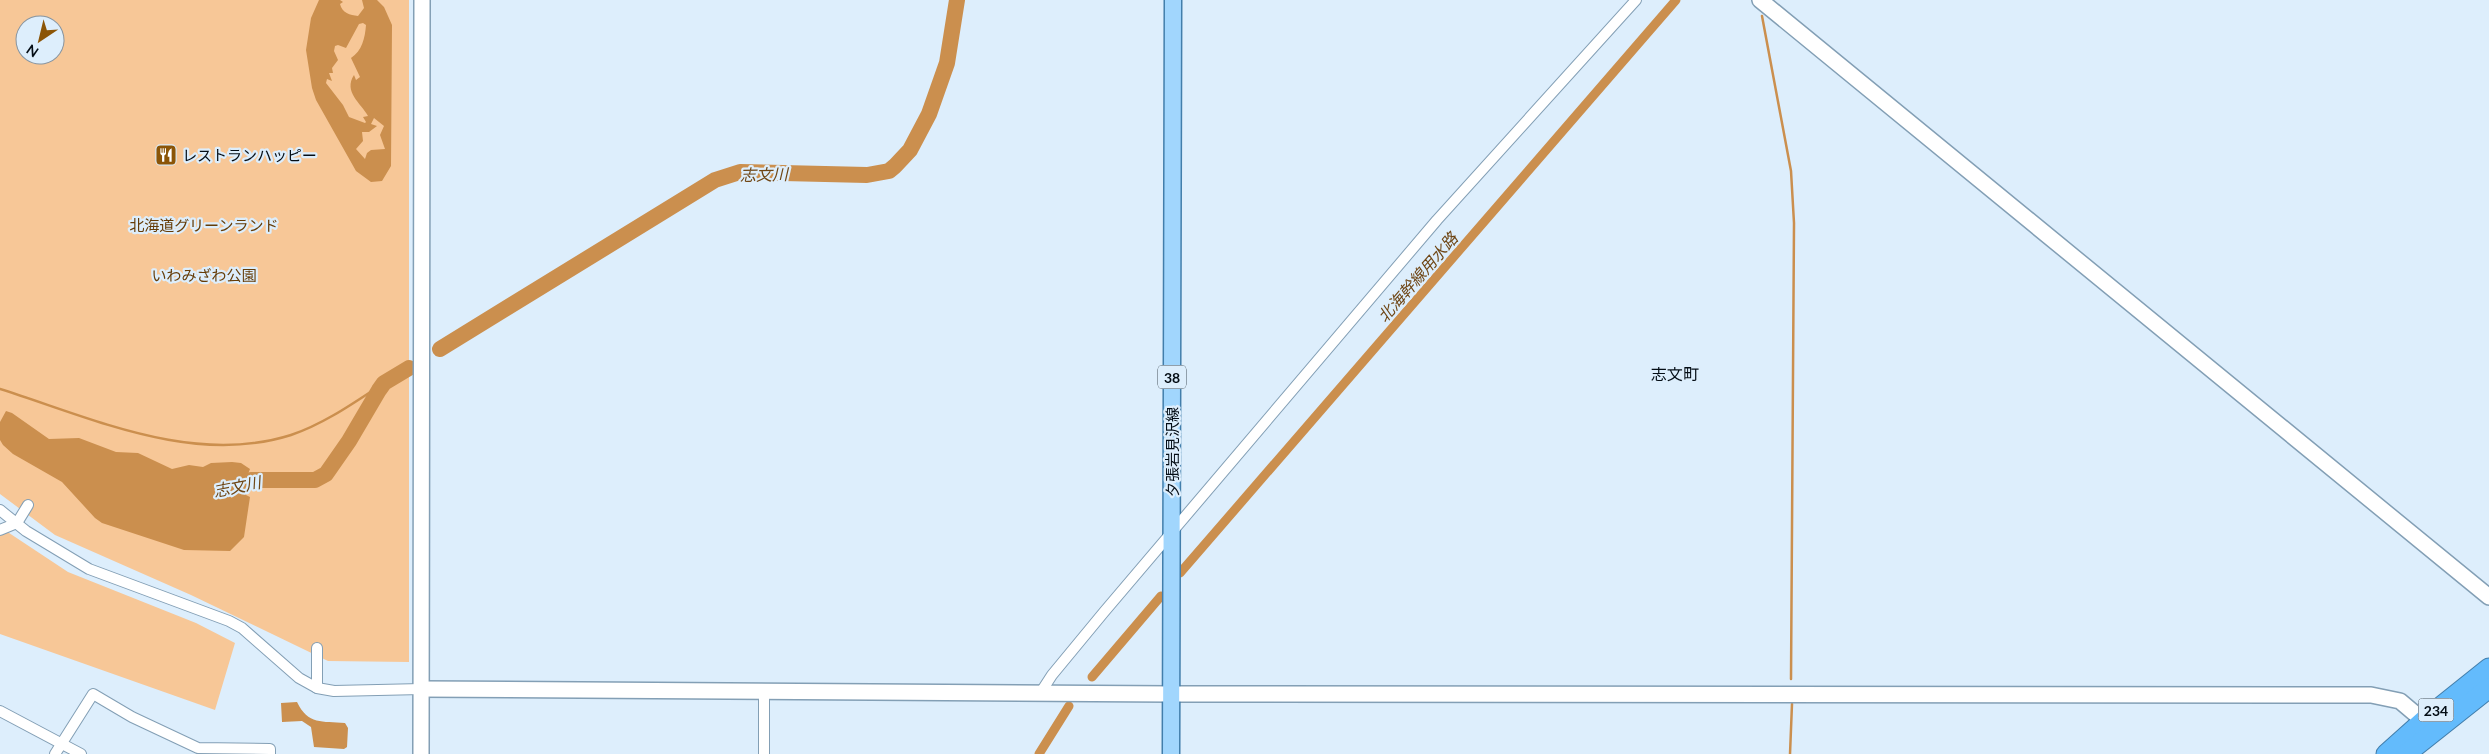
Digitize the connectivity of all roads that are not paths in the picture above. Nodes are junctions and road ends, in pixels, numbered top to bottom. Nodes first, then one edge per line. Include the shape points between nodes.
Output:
1 (422, 0) edge
2 (1173, 0) edge
3 (1636, 0) edge
4 (1760, 0) edge
5 (28, 505) dead end
6 (0, 510) edge
7 (17, 524) junction
8 (0, 530) edge
9 (1171, 535) junction
10 (2489, 597) edge
11 (317, 648) dead end
12 (2489, 668) edge
13 (317, 688) junction
14 (2489, 688) edge
15 (422, 689) junction
16 (764, 691) junction
17 (1041, 692) junction
18 (1171, 694) junction
19 (0, 711) edge
20 (2429, 725) junction
21 (60, 743) junction
22 (54, 754) edge
23 (81, 754) edge
24 (270, 754) edge
25 (421, 754) edge
26 (764, 754) edge
27 (1171, 754) edge
28 (2386, 754) edge
29 (2406, 754) edge

1 - 15 street
2 - 9 main road, 夕張岩見沢線 / 38
3 - 9 street via 1437,220
4 - 10 street
5 - 7 street
6 - 7 street
7 - 8 street
7 - 13 street via 89,569 229,621 247,632 299,678
9 - 17 street
9 - 18 main road, 夕張岩見沢線 / 38
11 - 13 street
12 - 20 highway, 234
13 - 15 street via 334,691
14 - 20 highway, 234
15 - 16 street
15 - 25 street
16 - 17 street
16 - 26 street
17 - 18 street
18 - 20 street via 2371,695 2400,701
18 - 27 main road, 夕張岩見沢線 / 38
19 - 21 street
20 - 28 highway, 234
20 - 29 highway, 234
21 - 22 street
21 - 23 street
21 - 24 street via 93,694 198,748 270,749

